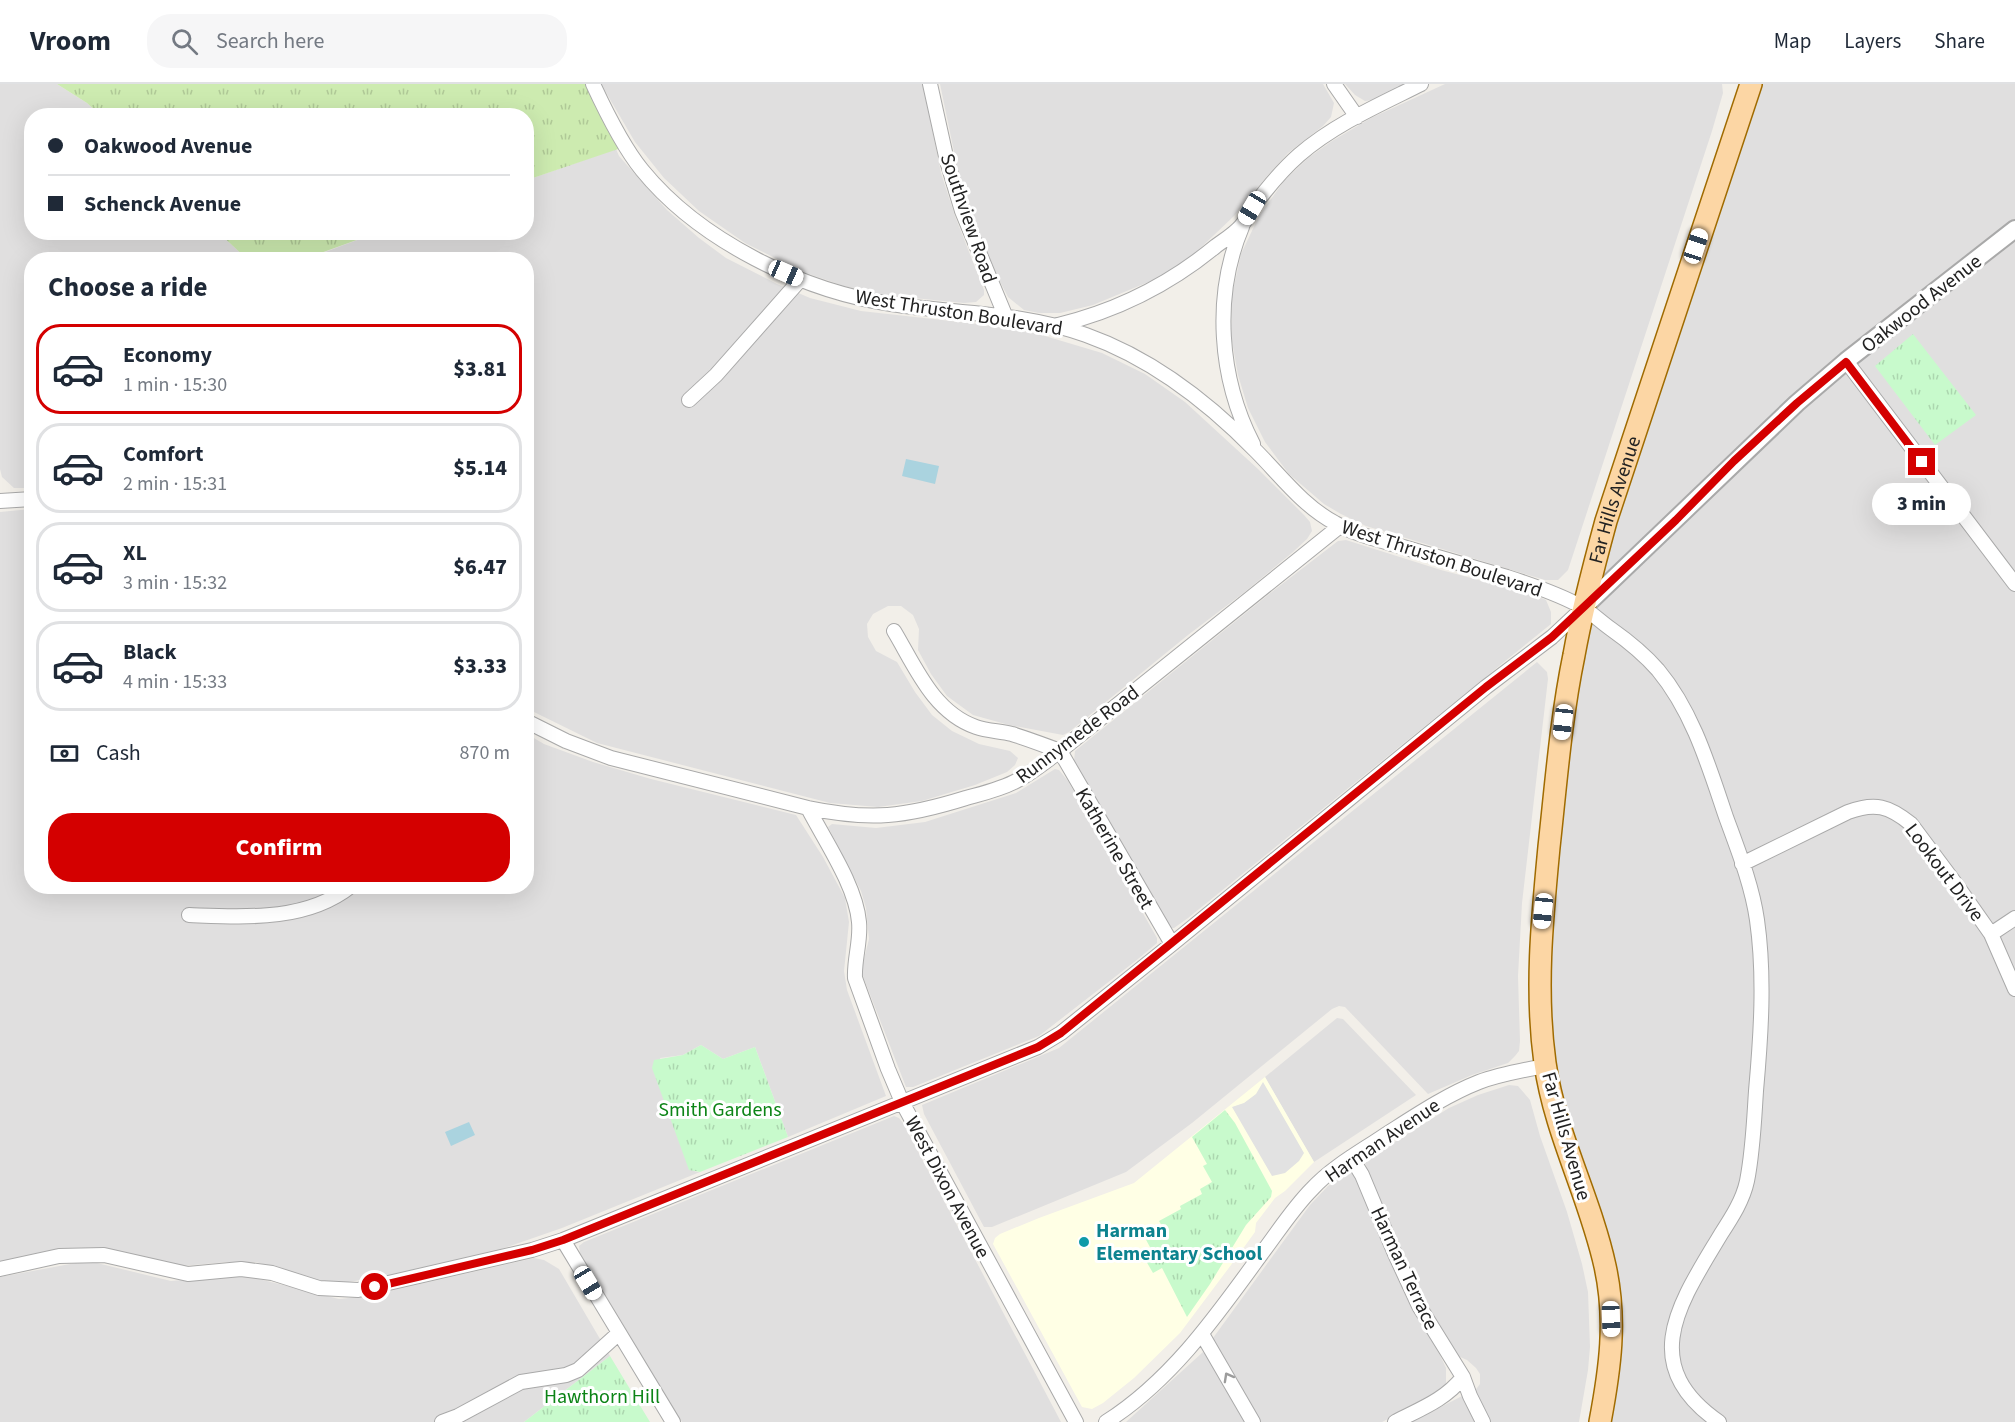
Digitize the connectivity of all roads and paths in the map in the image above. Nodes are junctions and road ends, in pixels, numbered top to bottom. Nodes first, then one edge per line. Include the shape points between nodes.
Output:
1 (593, 84) edge
2 (930, 84) edge
3 (1334, 84) edge
4 (1421, 84) edge
5 (1750, 84) edge
6 (1357, 117) junction
7 (1242, 225) junction
8 (2015, 229) edge
9 (800, 280) junction
10 (1005, 315) junction
11 (1056, 325) junction
12 (1846, 362) junction
13 (690, 400) dead end
14 (1257, 452) junction
15 (24, 500) edge
16 (0, 501) edge
17 (1340, 526) junction
18 (2015, 584) edge
19 (1583, 608) junction
20 (894, 631) dead end
21 (534, 725) edge
22 (1060, 751) junction
23 (808, 808) junction
24 (1742, 864) junction
25 (342, 894) edge
26 (189, 915) dead end
27 (2015, 918) edge
28 (1991, 934) junction
29 (1172, 944) junction
30 (2015, 989) edge
31 (1545, 1065) junction
32 (902, 1102) junction
33 (1351, 1157) junction
34 (563, 1240) junction
35 (0, 1269) edge
36 (619, 1333) junction
37 (1202, 1334) junction
38 (1463, 1377) junction
39 (442, 1422) edge
40 (673, 1422) edge
41 (1076, 1422) edge
42 (1106, 1422) edge
43 (1253, 1422) edge
44 (1395, 1422) edge
45 (1483, 1422) edge
46 (1600, 1422) edge
47 (1719, 1422) edge

1 - 9 street, West Thruston Boulevard via 641,169 676,205 739,250
2 - 10 street, Southview Road via 962,211
3 - 6 street
4 - 6 street
5 - 19 main road, Far Hills Avenue via 1606,521
6 - 7 street via 1298,156
7 - 11 street via 1181,273 1153,289 1091,316
7 - 14 street via 1233,248 1222,316 1231,386
8 - 12 street, Oakwood Avenue
9 - 10 street, West Thruston Boulevard via 885,303
9 - 13 street
10 - 11 street, West Thruston Boulevard
11 - 14 street, West Thruston Boulevard via 1129,353 1158,370
12 - 18 street
12 - 19 street, Oakwood Avenue via 1734,461
14 - 17 street, West Thruston Boulevard via 1303,501
15 - 16 street
17 - 19 street, West Thruston Boulevard via 1521,582
17 - 22 street, Runnymede Road
19 - 24 street, West Thruston Boulevard via 1633,646 1669,684 1694,731
19 - 29 street, Oakwood Avenue
19 - 31 main road, Far Hills Avenue via 1563,722 1541,929 1540,1018
20 - 22 street via 930,691 956,717 976,727 1029,739
21 - 23 street, Runnymede Road via 611,758
22 - 23 street, Runnymede Road via 1001,788 934,808 867,817
22 - 29 street, Katherine Street
23 - 32 street, West Dixon Avenue via 854,898 860,924 855,978
24 - 28 street, Lookout Drive via 1848,812 1861,807 1887,808 1911,824
24 - 47 street, West Thruston Boulevard via 1756,916 1760,961 1759,1051 1749,1168 1743,1194 1678,1311 1672,1345 1680,1381 1702,1411
25 - 26 street via 304,910 234,917
27 - 28 street
28 - 30 street, Lookout Drive
29 - 32 street, Oakwood Avenue via 1046,1042
31 - 33 street, Harman Avenue via 1469,1086
31 - 46 main road, Far Hills Avenue via 1606,1274 1612,1337
32 - 34 street, Oakwood Avenue
32 - 41 street, West Dixon Avenue
33 - 37 street, Harman Avenue via 1311,1189
33 - 38 street, Harman Terrace via 1419,1306
34 - 35 street, Oakwood Avenue via 358,1290 319,1288 272,1273 242,1269 188,1274 104,1255 59,1256
34 - 36 street
36 - 39 street via 578,1370 521,1382
36 - 40 street
37 - 42 street, Harman Avenue via 1154,1384
43 -> 37 street
38 - 44 street via 1443,1398
38 - 45 street, Harman Terrace

